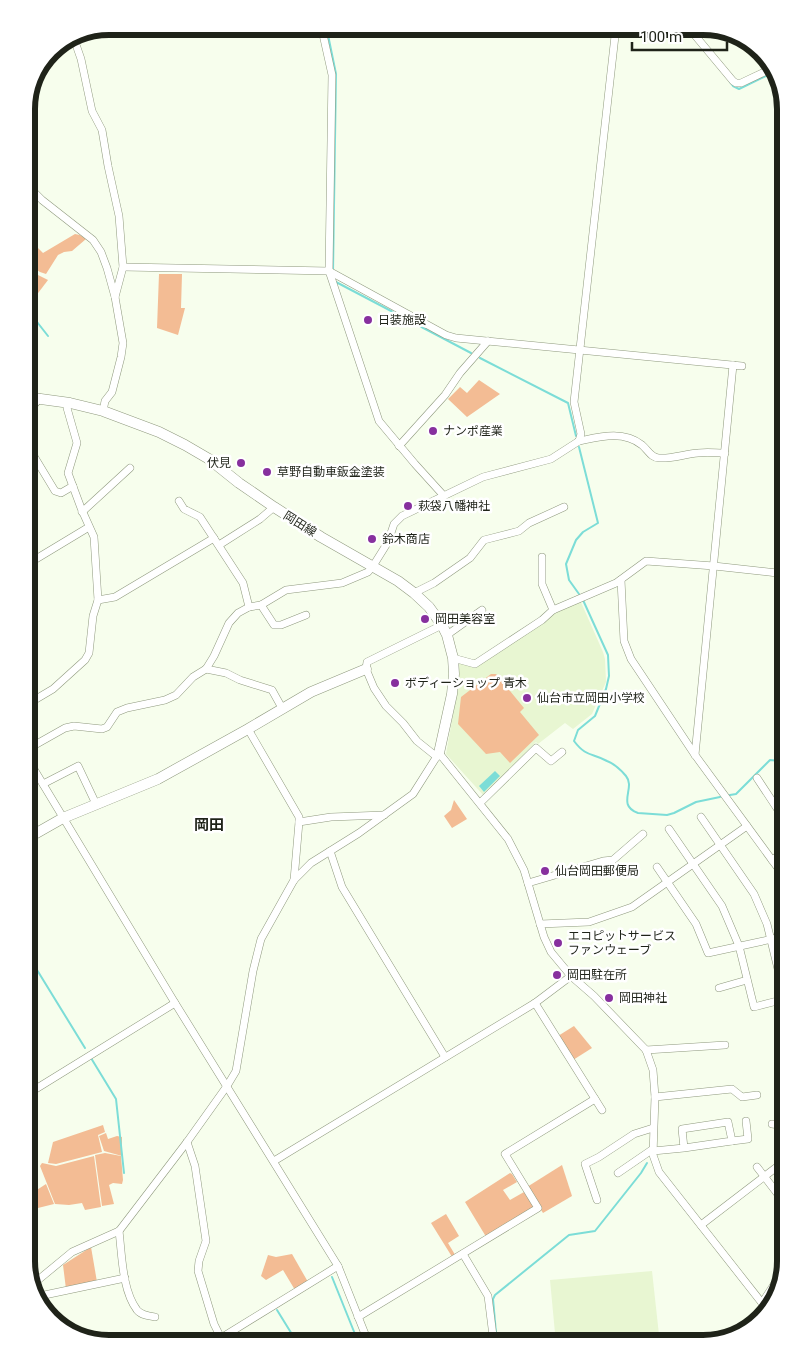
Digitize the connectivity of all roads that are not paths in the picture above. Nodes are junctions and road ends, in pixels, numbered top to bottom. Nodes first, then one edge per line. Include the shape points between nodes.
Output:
1 (323, 35) edge
2 (615, 35) edge
3 (695, 35) edge
4 (76, 44) edge
5 (766, 71) edge
6 (35, 193) edge
7 (123, 267) junction
8 (329, 271) junction
9 (115, 297) junction
10 (488, 341) junction
11 (580, 350) junction
12 (35, 398) edge
13 (40, 398) junction
14 (70, 403) junction
15 (35, 404) edge
16 (103, 411) junction
17 (578, 441) junction
18 (399, 446) junction
19 (725, 453) junction
20 (35, 458) edge
21 (130, 468) dead end
22 (72, 486) junction
23 (444, 496) junction
24 (179, 501) dead end
25 (564, 507) dead end
26 (274, 508) junction
27 (82, 512) junction
28 (89, 527) junction
29 (214, 538) junction
30 (219, 545) junction
31 (542, 557) dead end
32 (35, 560) edge
33 (373, 566) junction
34 (714, 566) junction
35 (777, 573) edge
36 (621, 580) junction
37 (414, 593) junction
38 (98, 600) junction
39 (261, 605) junction
40 (249, 607) junction
41 (482, 610) dead end
42 (553, 610) junction
43 (306, 615) dead end
44 (442, 625) junction
45 (447, 635) junction
46 (453, 658) junction
47 (206, 669) junction
48 (366, 669) junction
49 (35, 700) edge
50 (282, 708) junction
51 (248, 729) junction
52 (35, 745) edge
53 (562, 752) dead end
54 (438, 755) junction
55 (695, 755) junction
56 (35, 771) edge
57 (757, 778) dead end
58 (43, 784) junction
59 (480, 803) junction
60 (96, 804) junction
61 (777, 808) edge
62 (384, 815) junction
63 (702, 817) dead end
64 (63, 818) junction
65 (299, 822) junction
66 (747, 826) junction
67 (669, 829) dead end
68 (35, 834) edge
69 (643, 834) dead end
70 (720, 845) junction
71 (330, 851) junction
72 (777, 856) edge
73 (772, 860) junction
74 (693, 864) junction
75 (657, 867) dead end
76 (777, 867) edge
77 (294, 880) junction
78 (668, 882) junction
79 (528, 883) junction
80 (540, 924) junction
81 (777, 938) edge
82 (771, 939) junction
83 (739, 946) junction
84 (777, 966) edge
85 (571, 976) junction
86 (747, 980) junction
87 (719, 988) dead end
88 (175, 1003) junction
89 (535, 1003) junction
90 (777, 1003) edge
91 (725, 1045) dead end
92 (646, 1050) junction
93 (445, 1057) junction
94 (227, 1086) junction
95 (35, 1089) edge
96 (757, 1095) dead end
97 (655, 1097) junction
98 (595, 1099) junction
99 (602, 1110) dead end
100 (746, 1122) dead end
101 (772, 1124) dead end
102 (777, 1125) edge
103 (653, 1128) junction
104 (732, 1141) junction
105 (187, 1142) junction
106 (684, 1148) junction
107 (653, 1150) junction
108 (274, 1161) junction
109 (758, 1167) dead end
110 (777, 1167) edge
111 (618, 1172) dead end
112 (765, 1176) junction
113 (777, 1193) edge
114 (597, 1200) dead end
115 (701, 1226) junction
116 (120, 1231) junction
117 (463, 1254) junction
118 (338, 1266) junction
119 (125, 1278) junction
120 (38, 1280) edge
121 (771, 1290) edge
122 (44, 1295) edge
123 (762, 1303) joint
124 (154, 1317) dead end
125 (358, 1317) junction
126 (219, 1335) edge
127 (231, 1335) edge
128 (365, 1335) edge
129 (493, 1335) edge

1 - 8 street via 332,75
2 - 11 street
3 - 5 street via 736,83
4 - 7 street via 92,111 102,130 120,216
6 - 9 street via 93,240 101,252
7 - 8 street
7 - 9 street
8 - 10 street via 446,334
8 - 18 street via 379,421
9 - 16 street via 123,343 112,392
10 - 11 street
10 - 18 street via 446,395
11 - 17 street via 574,402 581,434
11 - 19 street via 738,366
12 - 13 street, 岡田線
13 - 14 street, 岡田線
13 - 15 street
14 - 16 street, 岡田線
14 - 22 street via 67,408 77,443 68,473
16 - 26 street, 岡田線 via 185,445
17 - 19 street via 618,435 633,438 653,457 660,458 700,452
17 - 23 street via 552,459 483,477
18 - 23 street
19 - 34 street
20 - 22 street via 55,491 61,492
21 - 27 street
22 - 27 street
23 - 33 street via 402,516 394,524 388,542
24 - 29 street via 184,509 200,517
25 - 37 street via 519,531 484,540 470,558
26 - 30 street
26 - 33 street, 岡田線
27 - 28 street
28 - 32 street
28 - 38 street via 94,537
29 - 30 street
29 - 38 street via 115,596
30 - 40 street via 242,584
31 - 42 street via 542,584
33 - 37 street, 岡田線
33 - 39 street via 368,572 342,583 286,590
34 - 35 street
34 - 36 street via 646,561
34 - 55 street
36 - 42 street
36 - 55 street via 624,641 631,659
37 - 44 street, 岡田線
38 - 49 street via 85,660 53,690
39 - 40 street
39 - 43 street via 274,625
40 - 47 street via 229,623
41 - 45 street
42 - 46 street via 475,664
44 - 45 street, 岡田線
44 - 48 street via 367,662
45 - 46 street, 岡田線
46 - 54 street, 岡田線 via 452,694
47 - 50 street via 272,690
47 - 52 street via 176,695 117,712 107,727 65,728
48 - 50 street
48 - 54 street via 386,706 417,740
50 - 51 street
51 - 60 street via 158,779
51 - 65 street
53 - 59 street via 550,761 536,748
54 - 59 street
54 - 62 street via 413,794
55 - 66 street
56 - 58 street
57 - 61 street
58 - 60 street via 78,766
58 - 64 street
59 - 79 street via 508,839
60 - 64 street
62 - 65 street
62 - 71 street
63 - 70 street
64 - 68 street
64 - 88 street
65 - 77 street
66 - 70 street
66 - 73 street
67 - 74 street
69 - 79 street via 613,860
70 - 74 street
70 - 82 street via 754,894
71 - 77 street via 311,863
71 - 93 street via 342,888
72 - 73 street
73 - 76 street
74 - 78 street
74 - 83 street via 722,906
75 - 78 street
77 - 94 street via 261,939 236,1071
78 - 80 street via 632,907 589,922
78 - 83 street via 696,924 708,953
79 - 80 street
80 - 85 street via 552,952
81 - 82 street
82 - 83 street
82 - 84 street
83 - 86 street
85 - 89 street
85 - 92 street
86 - 87 street
86 - 90 street via 754,1007
88 - 94 street
88 - 95 street
89 - 93 street
89 - 98 street
91 - 92 street
92 - 97 street via 654,1070
93 - 108 street
94 - 105 street
94 - 108 street
96 - 97 street via 742,1097 732,1089
97 - 103 street
98 - 99 street
98 - 117 street via 505,1154 538,1208
100 - 104 street via 748,1139
101 - 102 street
103 - 107 street
103 - 114 street via 634,1134 585,1164
104 - 106 street
104 - 106 street via 728,1122 682,1129
105 - 116 street
105 - 126 street via 195,1166 206,1241 198,1261 198,1271
106 - 107 street
107 - 111 street
107 - 115 street via 659,1172
108 - 118 street
109 - 112 street
110 - 112 street
112 - 113 street
112 - 115 street
115 - 123 street
116 - 119 street
116 - 120 street via 72,1252
117 - 125 street
117 - 129 street via 488,1296
118 - 125 street
118 - 127 street
119 - 122 street
119 - 124 street via 138,1312
121 - 123 street
125 - 128 street

